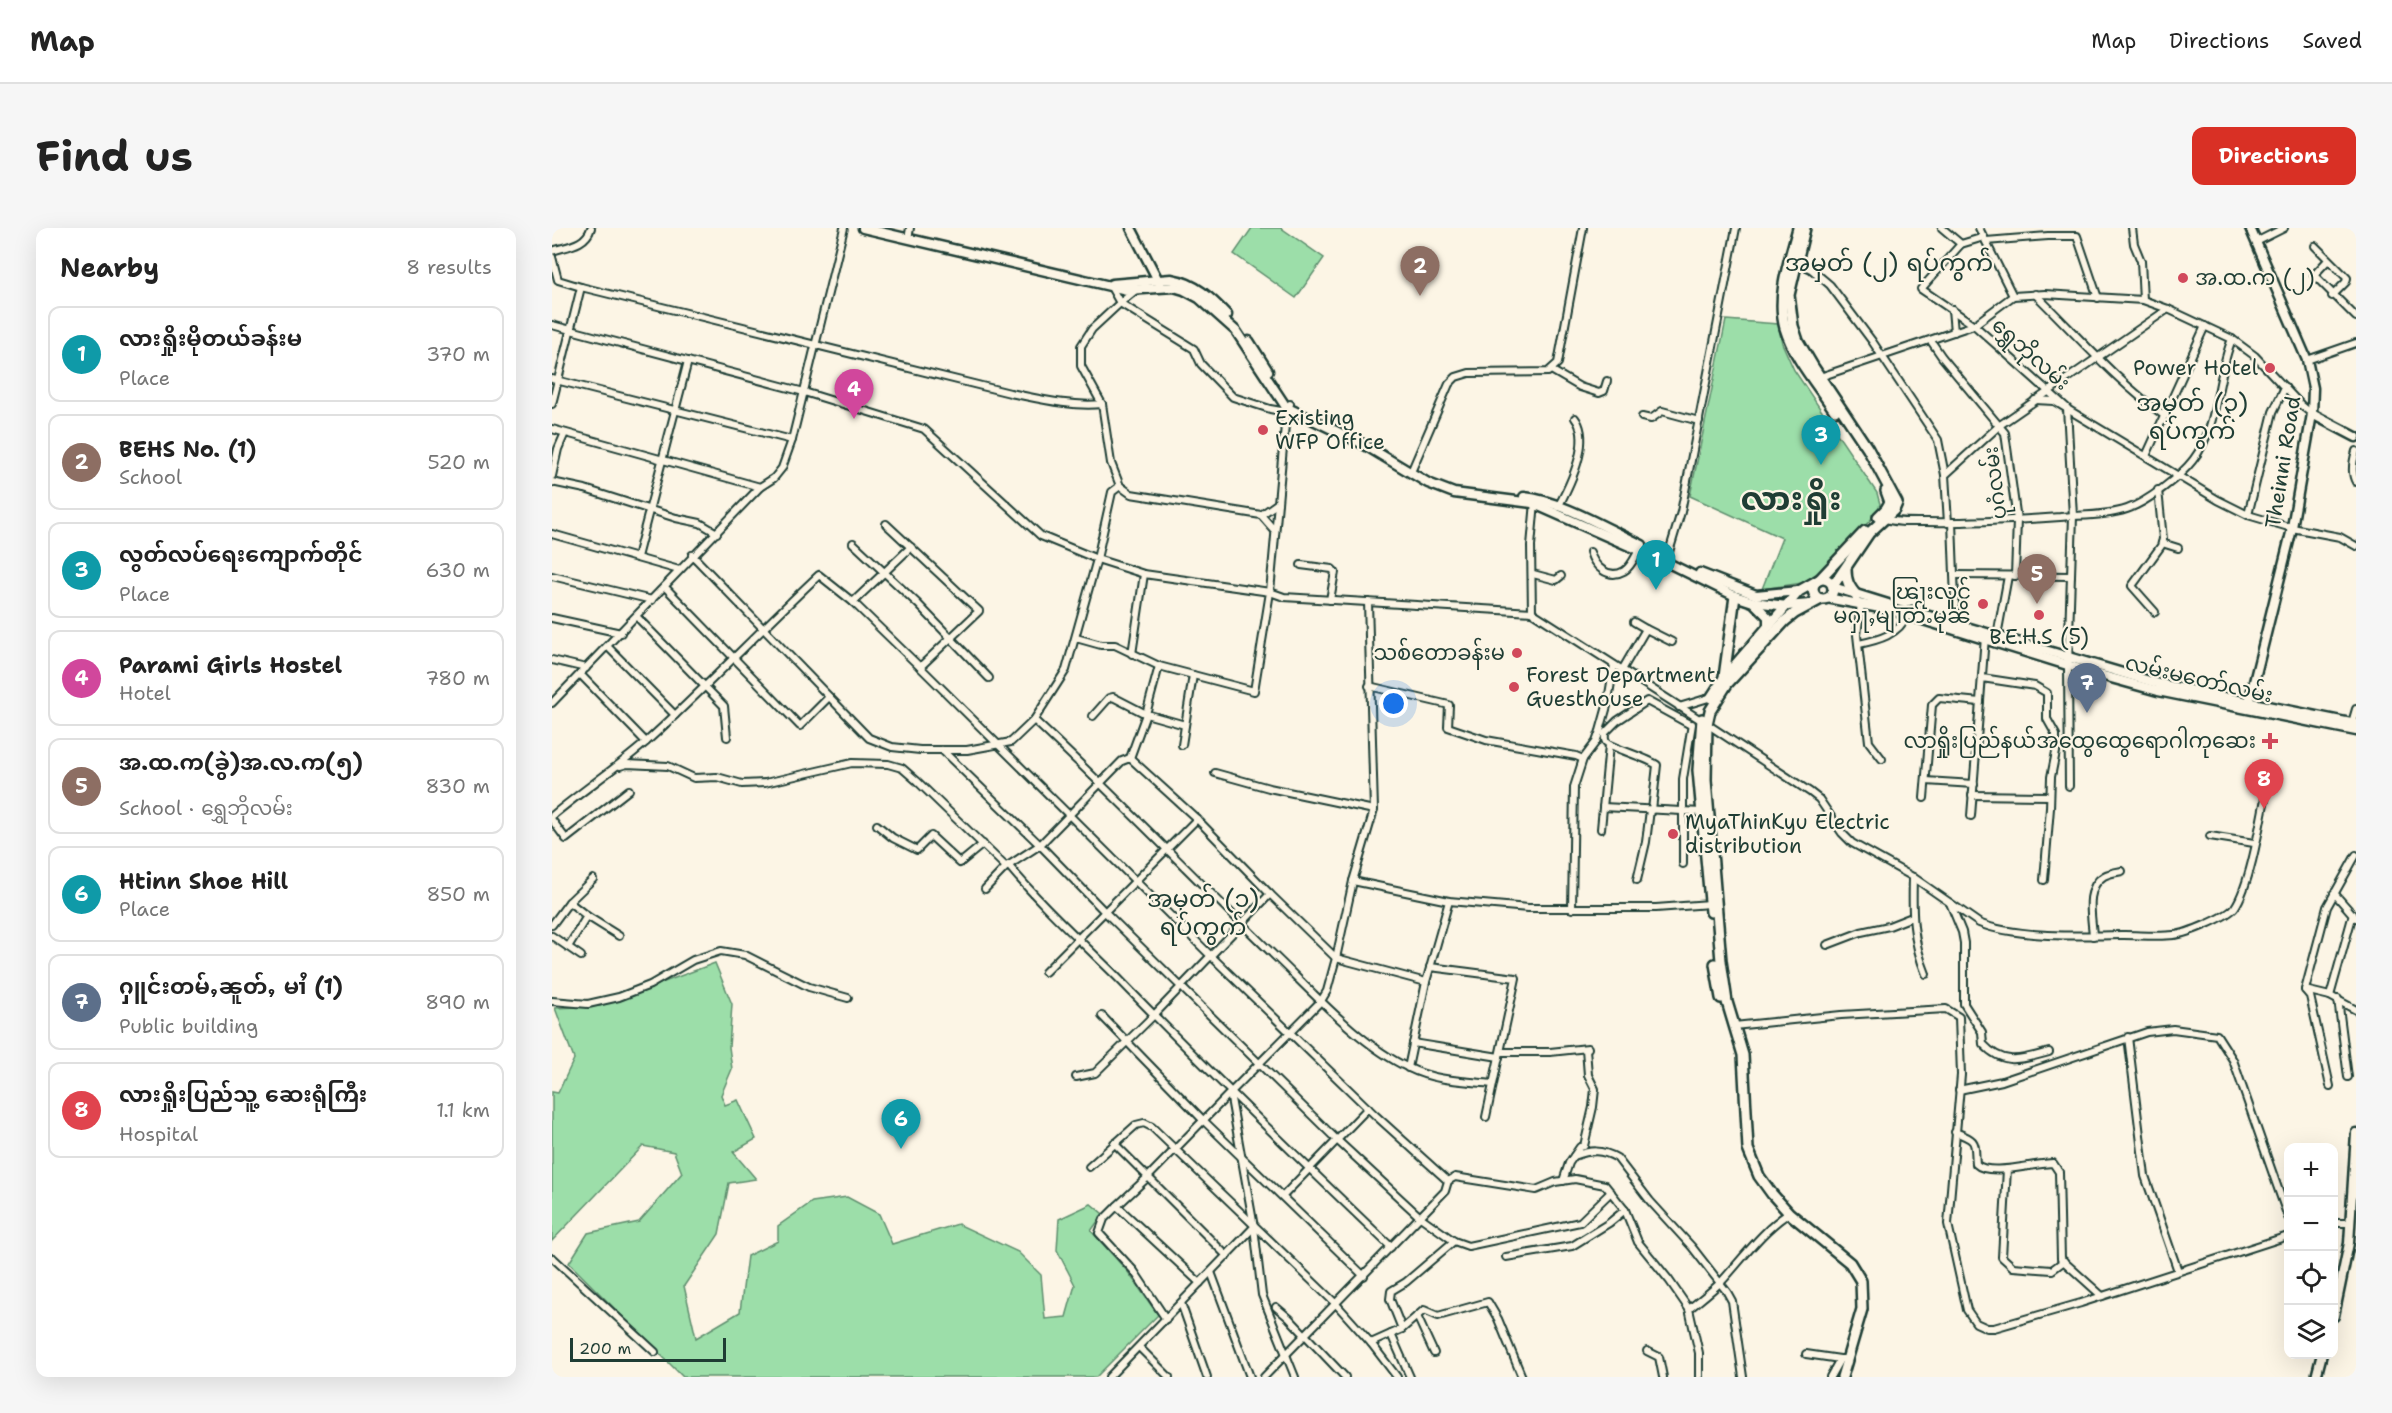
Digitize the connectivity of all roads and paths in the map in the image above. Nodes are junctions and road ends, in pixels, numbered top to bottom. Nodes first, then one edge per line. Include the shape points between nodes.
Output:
1 (591, 228) edge
2 (844, 228) edge
3 (863, 228) edge
4 (910, 228) edge
5 (1131, 228) edge
6 (1583, 228) edge
7 (1736, 228) edge
8 (1798, 228) edge
9 (1805, 228) edge
10 (1942, 228) edge
11 (1979, 228) edge
12 (2132, 228) edge
13 (2250, 228) edge
14 (2284, 228) edge
15 (908, 239) junction
16 (1985, 239) junction
17 (2256, 242) junction
18 (1961, 244) junction
19 (2315, 246) dead end
20 (552, 251) edge
21 (552, 257) edge
22 (2328, 260) junction
23 (1796, 262) junction
24 (1108, 284) junction
25 (1160, 284) junction
26 (581, 287) junction
27 (1136, 290) junction
28 (2035, 294) junction
29 (2013, 296) junction
30 (2332, 296) junction
31 (2098, 298) junction
32 (2143, 300) junction
33 (1120, 303) junction
34 (1952, 309) junction
35 (2168, 309) junction
36 (2356, 317) edge
37 (552, 325) edge
38 (1974, 325) junction
39 (2205, 326) junction
40 (571, 330) junction
41 (1954, 332) junction
42 (2232, 339) junction
43 (1931, 340) junction
44 (2356, 343) edge
45 (814, 345) junction
46 (1881, 357) junction
47 (2098, 357) junction
48 (2307, 360) junction
49 (688, 361) junction
50 (1551, 370) junction
51 (1817, 378) junction
52 (555, 380) edge
53 (1607, 381) dead end
54 (2285, 387) junction
55 (2049, 391) junction
56 (804, 392) junction
57 (2035, 400) junction
58 (552, 404) edge
59 (1102, 404) junction
60 (1288, 408) junction
61 (2067, 408) junction
62 (676, 411) junction
63 (2312, 414) junction
64 (2165, 416) junction
65 (1642, 417) dead end
66 (1575, 418) dead end
67 (1699, 421) junction
68 (2000, 425) junction
69 (552, 429) edge
70 (565, 433) junction
71 (2356, 437) edge
72 (792, 440) junction
73 (2356, 452) edge
74 (2146, 456) junction
75 (662, 459) junction
76 (1944, 461) junction
77 (1956, 464) junction
78 (1412, 470) junction
79 (1945, 475) junction
80 (552, 476) edge
81 (2177, 476) junction
82 (552, 482) edge
83 (2356, 482) edge
84 (1120, 486) junction
85 (760, 487) junction
86 (2158, 490) junction
87 (1536, 502) junction
88 (1278, 503) junction
89 (1558, 507) junction
90 (648, 509) junction
91 (1261, 514) junction
92 (2248, 515) junction
93 (2073, 516) junction
94 (1882, 518) junction
95 (2017, 520) junction
96 (1950, 522) junction
97 (886, 524) dead end
98 (2292, 528) junction
99 (1275, 531) junction
100 (717, 533) junction
101 (552, 534) edge
102 (853, 543) dead end
103 (2162, 543) junction
104 (2356, 546) edge
105 (911, 548) junction
106 (2178, 548) dead end
107 (1639, 550) junction
108 (1590, 552) dead end
109 (692, 555) junction
110 (637, 557) junction
111 (1097, 559) junction
112 (1667, 560) junction
113 (1301, 566) dead end
114 (1846, 568) junction
115 (679, 570) junction
116 (884, 573) junction
117 (1144, 574) junction
118 (1533, 574) junction
119 (1955, 575) junction
120 (552, 576) edge
121 (1561, 576) dead end
122 (2012, 576) junction
123 (2071, 576) junction
124 (1818, 580) junction
125 (1833, 586) junction
126 (665, 587) junction
127 (1798, 591) junction
128 (1270, 592) junction
129 (1735, 596) junction
130 (1824, 599) junction
131 (652, 600) junction
132 (1330, 600) junction
133 (1859, 600) junction
134 (853, 602) junction
135 (1368, 602) junction
136 (1753, 602) junction
137 (1810, 604) junction
138 (1787, 606) junction
139 (1532, 612) junction
140 (2155, 612) dead end
141 (1907, 615) junction
142 (637, 617) junction
143 (552, 618) edge
144 (1634, 622) dead end
145 (1768, 626) junction
146 (763, 627) junction
147 (1956, 627) junction
148 (1646, 629) junction
149 (621, 633) junction
150 (1986, 636) junction
151 (1997, 636) junction
152 (951, 638) junction
153 (1076, 638) junction
154 (1672, 642) dead end
155 (1858, 644) junction
156 (608, 647) junction
157 (1132, 654) junction
158 (734, 658) junction
159 (552, 660) edge
160 (2068, 660) junction
161 (1614, 665) junction
162 (1159, 666) junction
163 (920, 667) junction
164 (586, 668) junction
165 (1622, 670) junction
166 (580, 674) junction
167 (1193, 675) junction
168 (989, 678) dead end
169 (1724, 678) junction
170 (1982, 678) junction
171 (1370, 686) junction
172 (705, 687) junction
173 (830, 697) junction
174 (1712, 697) junction
175 (552, 702) edge
176 (1980, 702) junction
177 (2248, 705) junction
178 (1679, 707) junction
179 (2356, 709) edge
180 (1146, 714) junction
181 (675, 715) junction
182 (1093, 716) dead end
183 (1034, 720) junction
184 (1701, 721) junction
185 (1185, 724) junction
186 (1691, 726) junction
187 (2354, 727) edge
188 (727, 737) dead end
189 (646, 742) junction
190 (1000, 744) junction
191 (1182, 745) dead end
192 (1609, 745) junction
193 (942, 750) junction
194 (1130, 758) junction
195 (1583, 759) junction
196 (1882, 759) dead end
197 (616, 768) junction
198 (1215, 773) dead end
199 (1926, 781) junction
200 (1101, 782) junction
201 (1974, 784) junction
202 (2069, 786) dead end
203 (2267, 788) dead end
204 (629, 790) dead end
205 (1972, 795) junction
206 (2050, 796) junction
207 (1924, 798) dead end
208 (1603, 807) junction
209 (1374, 810) junction
210 (1651, 810) junction
211 (1683, 812) junction
212 (1702, 812) junction
213 (1069, 813) junction
214 (1971, 816) dead end
215 (552, 818) edge
216 (1197, 819) junction
217 (877, 825) dead end
218 (1601, 829) dead end
219 (2210, 836) dead end
220 (2254, 843) junction
221 (982, 844) junction
222 (1040, 844) junction
223 (1166, 850) junction
224 (2356, 855) edge
225 (1683, 864) dead end
226 (1007, 866) junction
227 (2122, 871) dead end
228 (1913, 877) junction
229 (593, 879) dead end
230 (1135, 880) junction
231 (1637, 880) dead end
232 (2044, 880) dead end
233 (1353, 881) junction
234 (985, 889) dead end
235 (2334, 893) junction
236 (1270, 894) junction
237 (1948, 900) junction
238 (1449, 901) junction
239 (569, 902) junction
240 (1710, 904) junction
241 (1572, 909) junction
242 (1105, 912) junction
243 (587, 916) junction
244 (2354, 916) edge
245 (1912, 917) junction
246 (1242, 924) junction
247 (552, 925) edge
248 (552, 936) edge
249 (619, 936) dead end
250 (2093, 936) junction
251 (1079, 939) junction
252 (1827, 945) dead end
253 (568, 947) junction
254 (580, 956) dead end
255 (1211, 956) junction
256 (1336, 958) junction
257 (1430, 967) junction
258 (1045, 972) dead end
259 (1926, 974) dead end
260 (1425, 982) junction
261 (1182, 986) junction
262 (2305, 990) junction
263 (2331, 996) junction
264 (848, 998) dead end
265 (2338, 999) junction
266 (552, 1001) edge
267 (1321, 1001) junction
268 (2356, 1010) edge
269 (1102, 1016) dead end
270 (1154, 1016) junction
271 (1734, 1026) junction
272 (1291, 1031) junction
273 (2128, 1037) junction
274 (1126, 1042) junction
275 (1413, 1043) junction
276 (2049, 1052) dead end
277 (1500, 1055) junction
278 (1260, 1063) junction
279 (1408, 1068) junction
280 (1076, 1077) dead end
281 (2348, 1077) dead end
282 (1493, 1084) junction
283 (2330, 1086) dead end
284 (1959, 1090) junction
285 (1230, 1093) junction
286 (1368, 1108) junction
287 (1746, 1114) junction
288 (1486, 1117) dead end
289 (1203, 1120) junction
290 (1955, 1132) junction
291 (2356, 1133) edge
292 (1337, 1140) junction
293 (1114, 1143) junction
294 (1175, 1149) junction
295 (2355, 1151) edge
296 (1240, 1155) junction
297 (1574, 1156) junction
298 (1089, 1167) dead end
299 (2007, 1168) junction
300 (1309, 1169) junction
301 (1148, 1177) junction
302 (1563, 1181) junction
303 (1448, 1182) junction
304 (1611, 1192) junction
305 (1282, 1196) junction
306 (2284, 1203) edge
307 (1117, 1206) junction
308 (1625, 1210) junction
309 (1789, 1213) junction
310 (1420, 1217) junction
311 (2338, 1223) edge
312 (2351, 1223) junction
313 (1254, 1227) junction
314 (2284, 1238) edge
315 (1454, 1240) junction
316 (2353, 1243) edge
317 (1391, 1246) junction
318 (1227, 1256) junction
319 (1506, 1257) dead end
320 (552, 1259) edge
321 (2064, 1262) junction
322 (2178, 1271) junction
323 (1211, 1272) junction
324 (1365, 1275) junction
325 (1200, 1283) junction
326 (1719, 1284) junction
327 (2102, 1296) junction
328 (1181, 1303) junction
329 (1336, 1304) junction
330 (2337, 1305) edge
331 (1276, 1307) dead end
332 (1689, 1309) junction
333 (1417, 1316) junction
334 (1166, 1319) junction
335 (1402, 1329) junction
336 (1391, 1334) junction
337 (1305, 1335) junction
338 (1371, 1343) junction
339 (1139, 1347) junction
340 (1647, 1351) dead end
341 (655, 1352) dead end
342 (1434, 1353) dead end
343 (1287, 1354) junction
344 (1806, 1354) dead end
345 (1843, 1359) junction
346 (2321, 1359) edge
347 (1114, 1375) edge
348 (1169, 1377) edge
349 (1207, 1377) edge
350 (1250, 1377) edge
351 (1264, 1377) edge
352 (1295, 1377) edge
353 (1345, 1377) edge
354 (1397, 1377) edge
355 (1410, 1377) edge
356 (1522, 1377) edge
357 (1663, 1377) edge
358 (1699, 1377) edge
359 (1743, 1377) edge
360 (1830, 1377) edge
361 (1842, 1377) edge
362 (2316, 1377) edge

1 - 20 street via 583,242
2 - 45 street
3 - 15 main road
4 - 15 street
5 - 25 main road
6 - 50 street via 1558,363
7 - 67 street
8 - 51 main road via 1784,289 1784,325 1791,344
9 - 23 main road
10 - 18 street
11 - 16 street, ရွှေဘိုလမ်း
12 - 32 street via 2141,261
13 - 17 main road, Theinni Road
14 - 17 street
15 - 24 main road
16 - 18 street
16 - 29 street, ရွှေဘိုလမ်း
16 - 31 street via 2077,236
17 - 48 main road, Theinni Road
18 - 34 street, ရွှေဘိုလမ်း via 1921,289
19 - 22 street
21 - 26 street via 558,280
22 - 30 street via 2314,275
22 - 30 street via 2347,278
23 - 46 street via 1830,285
23 - 51 main road via 1789,295 1792,326
24 - 25 main road
24 - 27 main road
24 - 33 street
25 - 27 main road
25 - 60 main road via 1184,290 1214,310 1236,332
26 - 40 street
26 - 45 street
27 - 33 street
28 - 29 street
28 - 31 street
28 - 47 street
29 - 38 street
30 - 36 street
31 - 32 street
32 - 35 street
33 - 59 street via 1092,329 1081,346 1082,366
33 - 60 street via 1194,349 1201,364 1233,397 1270,409
34 - 38 street, ရွှေဘိုလမ်း
34 - 41 street
35 - 39 street
35 - 47 street
37 - 40 street
38 - 41 street
38 - 55 street, ရွှေဘိုလမ်း
39 - 42 street
39 - 64 street
40 - 49 street
40 - 52 street
41 - 43 street
42 - 54 street
42 - 81 street via 2205,437 2194,459
43 - 46 street
43 - 68 street, ပုဂံလမ်း
44 - 48 street
45 - 56 street
45 - 59 street via 1020,395
46 - 51 street
46 - 76 street via 1938,440
47 - 55 street
47 - 64 street
48 - 63 main road, Theinni Road via 2313,388
49 - 56 street
49 - 62 street
50 - 53 street via 1599,393 1604,391
50 - 78 street via 1468,373 1456,377 1449,384
51 - 94 main road via 1868,449 1894,496 1894,510
52 - 58 street
52 - 62 street
54 - 63 street
54 - 92 street via 2273,412
55 - 57 street
55 - 61 street, ရွှေဘိုလမ်း
56 - 72 street
56 - 111 street via 924,429 1041,536
57 - 61 street via 2054,401
57 - 68 street
59 - 84 street via 1111,462
60 - 78 main road
60 - 88 street
61 - 74 street
61 - 93 street, ရွှေဘိုလမ်း
62 - 72 street
62 - 75 street
63 - 71 main road
63 - 98 main road, Theinni Road
64 - 74 street
65 - 67 street via 1651,419 1662,411
66 - 89 street via 1581,431 1575,473
67 - 112 street
68 - 77 street
68 - 95 street, ပုဂံလမ်း via 2005,433
69 - 70 street
70 - 75 street
70 - 80 street
72 - 85 street via 782,468
73 - 83 street
74 - 81 street
75 - 85 street
75 - 90 street
76 - 77 street
76 - 79 street
77 - 79 street
78 - 87 main road via 1428,483 1454,493
79 - 96 street
81 - 86 street
81 - 92 street
82 - 90 street
84 - 91 street via 1131,494
84 - 111 street via 1112,492
85 - 100 street
86 - 93 street via 2130,508 2109,514
86 - 103 street
87 - 89 main road
87 - 107 main road
87 - 118 street via 1531,546
88 - 91 street
88 - 99 street
89 - 112 main road
90 - 100 street via 700,523
90 - 110 street
91 - 99 street
92 - 98 street
93 - 95 street
93 - 123 street, ရွှေဘိုလမ်း
94 - 96 street
94 - 114 main road
94 - 124 main road
95 - 96 street
95 - 122 street, ပုဂံလမ်း
96 - 119 street
97 - 105 street
98 - 104 street via 2340,537
98 - 177 main road, Theinni Road
99 - 128 street
100 - 109 street
101 - 110 street
102 - 116 street
103 - 106 street
103 - 140 street via 2132,583
105 - 116 street
105 - 152 street via 979,611
107 - 108 street via 1626,570 1617,573 1599,568
107 - 112 main road
109 - 115 street
109 - 146 street
110 - 115 street
111 - 117 street
111 - 153 street
112 - 127 main road via 1756,595
112 - 129 main road
113 - 132 street via 1335,572
114 - 125 main road
114 - 133 main road via 1849,587
115 - 126 street
116 - 134 street
116 - 152 street
117 - 128 street
117 - 157 street
118 - 121 street via 1556,580
118 - 139 street
119 - 122 street
119 - 147 street
120 - 131 street
122 - 123 street
122 - 151 street, ပုဂံလမ်း
123 - 160 street, ရွှေဘိုလမ်း
124 - 125 main road
124 - 127 main road
124 - 130 main road via 1814,592
125 - 130 main road via 1832,594
125 - 133 main road, လမ်းမတော်လမ်း
126 - 131 street
126 - 158 street
127 - 138 main road
128 - 132 street via 1284,597
128 - 167 street via 1254,691
129 - 136 main road
129 - 169 main road
130 - 133 main road, လမ်းမတော်လမ်း
130 - 137 main road
131 - 142 street
132 - 135 street
133 - 141 main road, လမ်းမတော်လမ်း
133 - 147 main road, လမ်းမတော်လမ်း
133 - 155 street
134 - 146 street via 819,575
134 - 163 street
135 - 139 street
135 - 171 street
136 - 138 main road
136 - 145 main road via 1768,617
137 - 138 main road
137 - 184 main road via 1785,621 1734,676
138 - 145 main road
139 - 161 street
141 - 147 main road, လမ်းမတော်လမ်း
141 - 155 street via 1903,624 1880,639
142 - 149 street
142 - 172 street
143 - 149 street
144 - 148 street
145 - 169 main road
146 - 158 street
146 - 173 street
147 - 150 main road, လမ်းမတော်လမ်း
148 - 154 street
148 - 165 street
149 - 156 street
150 - 151 main road, လမ်းမတော်လမ်း
150 - 160 main road, လမ်းမတော်လမ်း
150 - 170 street
151 - 160 main road, လမ်းမတော်လမ်း
152 - 163 street
152 - 168 street
153 - 157 street via 1115,645
153 - 183 street via 1066,670
155 - 196 street via 1869,742
156 - 164 street
156 - 181 street
157 - 162 street
158 - 172 street
158 - 173 street via 800,726
159 - 164 street
160 - 177 main road, လမ်းမတော်လမ်း via 2116,676
160 - 202 street, ရွှေဘိုလမ်း
161 - 165 street
161 - 195 street via 1600,731
162 - 167 street
162 - 180 street
163 - 190 street
164 - 166 street
165 - 178 street
166 - 175 street
166 - 189 street
167 - 185 street
169 - 174 main road
170 - 176 street
170 - 206 street via 2035,686 2047,693 2047,719 2056,735
171 - 195 street via 1449,705 1448,727 1457,731
171 - 209 street
172 - 181 street
172 - 188 street via 724,706
173 - 193 street via 869,738 892,747
174 - 178 street
174 - 184 main road
176 - 199 street via 1939,698 1932,705
176 - 201 street
177 - 187 main road, လမ်းမတော်လမ်း
178 - 184 street
179 - 187 street
180 - 182 street via 1113,697
180 - 185 street
180 - 194 street
181 - 189 street
183 - 190 street via 1011,742
183 - 200 street
184 - 186 street
184 - 212 main road via 1698,770
184 - 228 street via 1819,799 1852,843
184 - 271 main road via 1721,961
185 - 191 street
186 - 192 street via 1644,702 1605,733
186 - 211 street via 1683,779
189 - 197 street
190 - 193 street
190 - 213 street
192 - 208 street
192 - 210 street via 1657,765
193 - 222 street
194 - 200 street
194 - 216 street
195 - 241 street via 1574,787
197 - 215 street via 584,789
197 - 221 street via 627,764 668,766 694,778 717,777 742,784 765,783 852,762 888,764 902,768
198 - 209 street
199 - 201 street
199 - 207 street
200 - 213 street
200 - 223 street
201 - 205 street
203 - 220 street
204 - 215 street via 566,839
205 - 206 street
205 - 214 street
206 - 232 street
208 - 210 street
208 - 218 street
209 - 233 street
210 - 211 street
210 - 231 street
211 - 212 street
211 - 225 street
212 - 240 main road
213 - 222 street
213 - 230 street
216 - 223 street
216 - 236 street
217 - 221 street via 917,850 932,836 960,863
219 - 220 street
220 - 250 street via 2243,891 2231,911 2176,935
221 - 226 street
222 - 226 street
222 - 242 street
223 - 230 street
223 - 246 street
224 - 235 street
226 - 234 street
226 - 251 street
227 - 250 street via 2104,876 2093,887
228 - 237 street
228 - 245 street
229 - 239 street
230 - 242 street
230 - 255 street
233 - 238 street
233 - 256 street
235 - 244 street
235 - 262 street
236 - 246 street
236 - 256 street
237 - 250 street via 1989,928
237 - 276 street via 1964,943 1965,1004 1982,1032 1983,1044 2001,1057 2017,1061
238 - 241 street
238 - 257 street
239 - 243 street
239 - 247 street
240 - 241 street
240 - 287 main road via 1718,984 1738,1058
242 - 251 street
242 - 261 street
243 - 249 street
243 - 253 street
244 - 263 street
245 - 252 street
245 - 259 street via 1917,953
246 - 255 street
246 - 267 street
248 - 253 street
251 - 258 street
251 - 270 street
253 - 254 street
255 - 261 street
255 - 272 street
256 - 260 street
256 - 267 street
257 - 260 street
257 - 277 street via 1516,978
260 - 275 street
261 - 270 street
261 - 278 street
262 - 263 street
262 - 283 street via 2310,996
263 - 265 street
264 - 266 street via 809,987 745,955 721,951 693,960 650,985 619,997 588,1004
265 - 268 street
265 - 281 street
267 - 272 street
267 - 279 street via 1382,1054
269 - 274 street
270 - 274 street
270 - 285 street
271 - 284 street via 1946,1009 1959,1017
271 - 287 main road via 1743,1055
272 - 278 street
272 - 286 street
273 - 284 street via 2002,1081
273 - 306 street via 2173,1029 2217,1035 2233,1060
273 - 322 street via 2145,1176
274 - 280 street via 1095,1073
274 - 289 street
275 - 277 street
275 - 279 street
277 - 282 street
277 - 297 street via 1587,1048 1593,1107 1584,1146
278 - 285 street
278 - 292 street
279 - 282 street via 1430,1077
282 - 288 street
284 - 290 street
285 - 289 street
285 - 296 street
285 - 300 street
286 - 292 street
286 - 303 street
287 - 309 main road via 1748,1149 1759,1176
289 - 294 street
289 - 296 street
290 - 299 street via 1974,1141 1976,1164 1980,1168
290 - 327 street via 1948,1224 1967,1310 1976,1323 1994,1328
291 - 295 main road
292 - 300 street
292 - 310 street
293 - 294 street via 1144,1123
293 - 298 street
293 - 301 street
294 - 301 street
294 - 313 street
295 - 312 main road
296 - 305 street
296 - 313 street
297 - 302 street
297 - 326 street via 1595,1150 1617,1158
299 - 321 street via 2054,1163 2060,1172 2059,1251
299 - 321 street via 2002,1257 2013,1267 2052,1270
300 - 305 street
300 - 317 street
301 - 307 street
301 - 318 street
302 - 303 street via 1536,1190 1455,1177
302 - 304 street via 1598,1183
303 - 310 street via 1445,1191
304 - 308 street
304 - 315 street via 1580,1222 1468,1246
305 - 324 street
307 - 325 street
307 - 334 street via 1104,1219 1099,1233 1134,1271
308 - 319 street via 1572,1246
308 - 332 street via 1638,1242
309 - 326 street
309 - 345 main road via 1850,1263 1861,1281 1862,1310
310 - 315 street
310 - 317 street
311 - 312 street
312 - 316 main road
313 - 318 street
313 - 329 street
313 - 343 street via 1262,1295
314 - 322 street
315 - 335 street via 1391,1291 1390,1299
316 - 330 main road
317 - 324 street
318 - 323 street
320 - 341 street
321 - 327 street
322 - 327 street
323 - 325 street
323 - 350 street
324 - 329 street
325 - 328 street
326 - 332 street
326 - 359 street via 1732,1301
328 - 334 street
328 - 349 street
329 - 337 street
329 - 338 street
331 - 337 street
332 - 358 street via 1699,1353
333 - 335 street
333 - 342 street
333 - 356 street via 1427,1310 1438,1317 1488,1302
334 - 339 street
335 - 336 street
336 - 338 street
336 - 355 street
337 - 343 street
337 - 353 street
338 - 354 street
339 - 347 street
339 - 348 street
340 - 357 street via 1660,1359
343 - 351 street
343 - 352 street
344 - 345 street
345 - 360 street
345 - 361 main road
346 - 362 main road

